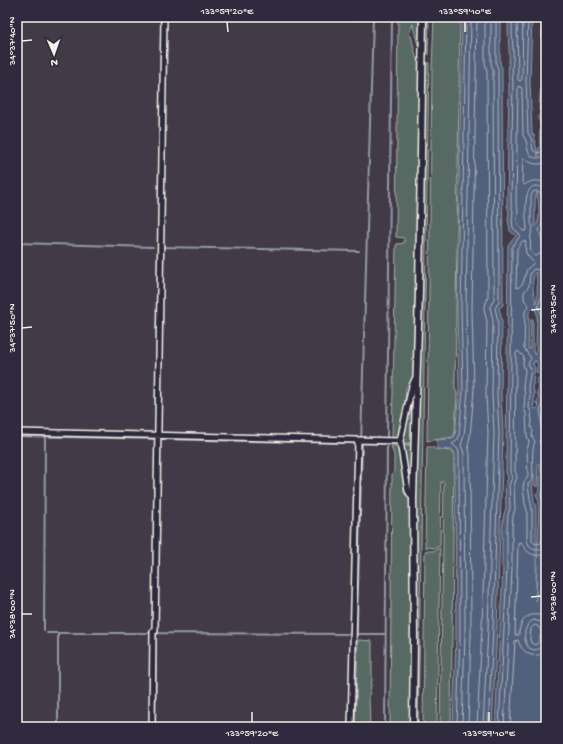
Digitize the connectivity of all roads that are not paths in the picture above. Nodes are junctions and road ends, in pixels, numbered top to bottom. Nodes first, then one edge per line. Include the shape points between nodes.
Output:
1 (164, 17) edge
2 (423, 17) edge
3 (415, 379) junction
4 (17, 432) edge
5 (157, 438) junction
6 (400, 441) junction
7 (359, 442) junction
8 (413, 498) junction
9 (152, 727) edge
10 (351, 727) edge
11 (413, 727) edge

1 - 5 street
2 - 3 street via 419,292
3 - 6 street
3 - 8 street
4 - 5 street
5 - 7 street
5 - 9 street
6 - 7 street
6 - 8 street via 408,491
7 - 10 street
8 - 11 street

